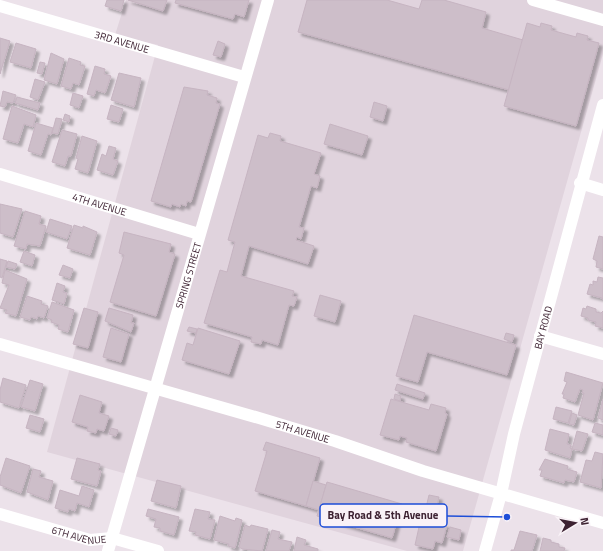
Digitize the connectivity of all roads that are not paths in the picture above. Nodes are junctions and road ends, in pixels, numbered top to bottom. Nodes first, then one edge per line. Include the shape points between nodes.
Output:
1 (268, 0) edge
2 (533, 0) edge
3 (0, 6) edge
4 (603, 20) edge
5 (244, 77) junction
6 (603, 105) edge
7 (0, 174) edge
8 (580, 184) junction
9 (603, 190) edge
10 (199, 234) junction
11 (540, 336) junction
12 (0, 344) edge
13 (603, 354) edge
14 (154, 388) junction
15 (501, 494) junction
16 (0, 514) edge
17 (603, 523) edge
18 (112, 538) junction
19 (108, 551) edge
20 (158, 551) edge
21 (486, 551) edge

1 - 5 street, SPRING STREET
2 - 4 street
3 - 5 street, 3RD AVENUE
5 - 10 street, SPRING STREET
6 - 8 street, BAY ROAD
7 - 10 street, 4TH AVENUE
8 - 9 street
8 - 11 street, BAY ROAD
10 - 14 street, SPRING STREET
11 - 13 street
11 - 15 street, BAY ROAD
12 - 14 street, 5TH AVENUE
14 - 15 street, 5TH AVENUE via 335,441
14 - 18 street, SPRING STREET
15 - 17 street, 5TH AVENUE
15 - 21 street, BAY ROAD
16 - 18 street, 6TH AVENUE via 90,540
18 - 19 street, SPRING STREET
18 - 20 street, 6TH AVENUE

